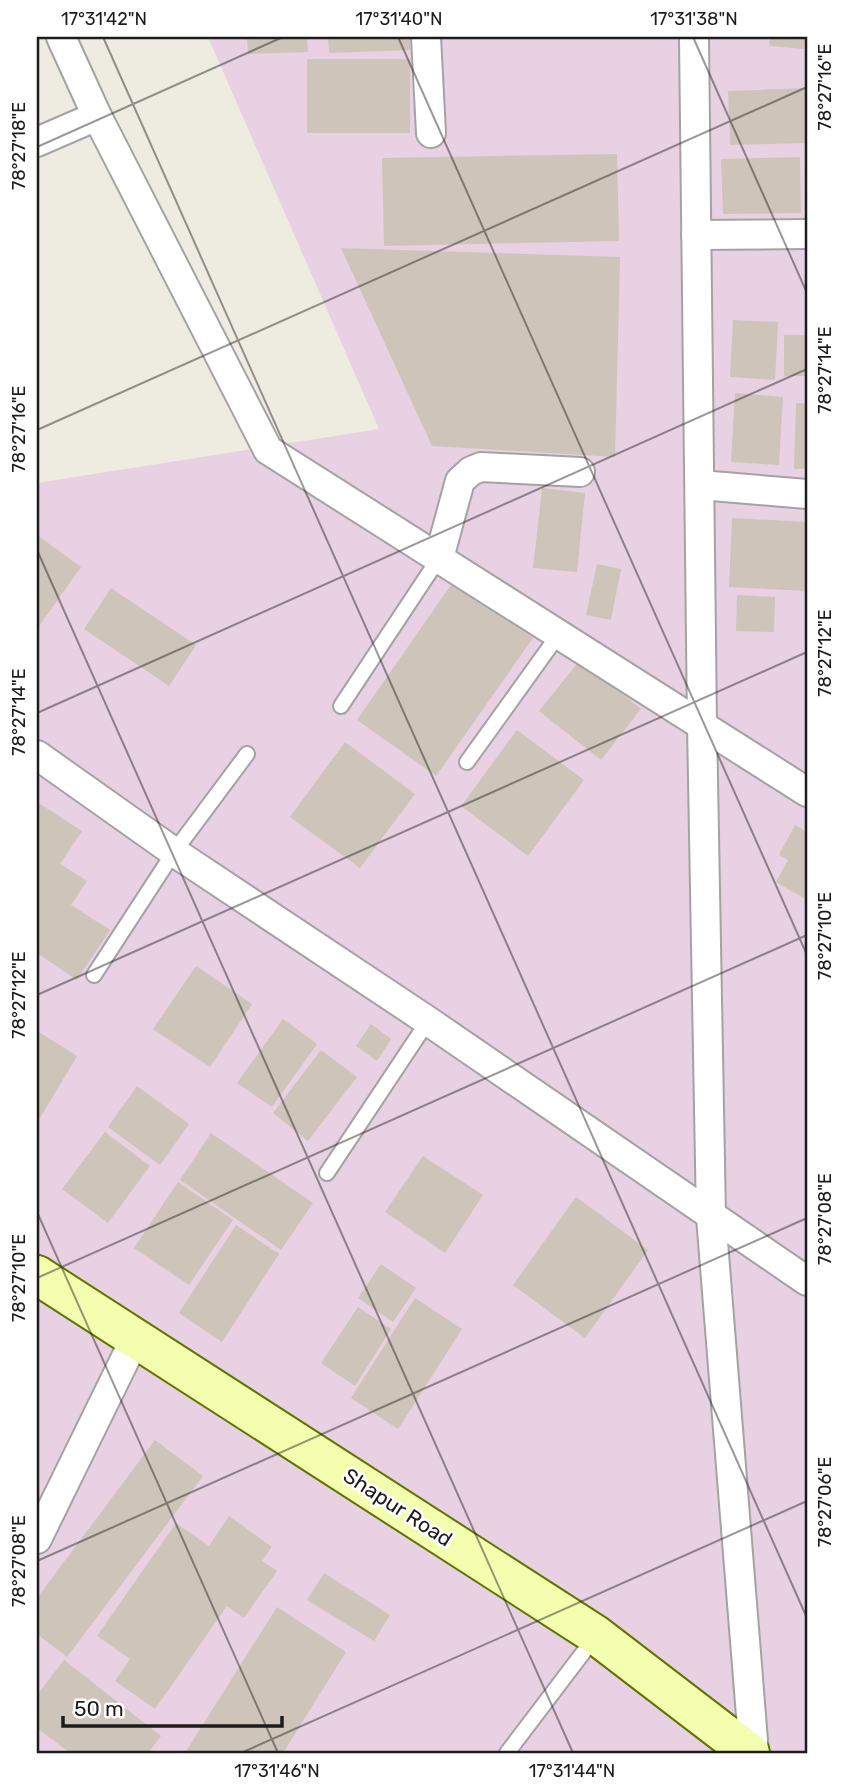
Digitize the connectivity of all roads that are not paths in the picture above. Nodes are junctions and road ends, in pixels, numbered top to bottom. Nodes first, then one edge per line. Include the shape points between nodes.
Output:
1 (61, 37) edge
2 (426, 37) edge
3 (694, 37) edge
4 (97, 116) junction
5 (431, 134) dead end
6 (37, 142) edge
7 (807, 234) edge
8 (696, 235) junction
9 (580, 472) dead end
10 (700, 485) junction
11 (807, 494) edge
12 (439, 558) junction
13 (559, 634) junction
14 (341, 706) dead end
15 (702, 724) junction
16 (247, 754) dead end
17 (37, 755) edge
18 (467, 762) dead end
19 (807, 792) edge
20 (174, 852) junction
21 (94, 975) dead end
22 (428, 1021) junction
23 (327, 1173) dead end
24 (711, 1216) junction
25 (37, 1275) edge
26 (807, 1281) edge
27 (136, 1337) junction
28 (37, 1539) edge
29 (596, 1635) junction
30 (508, 1753) edge
31 (752, 1753) edge

1 - 4 street
2 - 5 street
3 - 8 street
4 - 6 street
4 - 12 street via 268,450
7 - 8 street
8 - 10 street
9 - 12 street via 481,467 471,471 460,481
10 - 11 street
10 - 15 street
12 - 13 street
12 - 14 lane
13 - 15 street
13 - 18 lane
15 - 19 street
15 - 24 street
16 - 20 lane
17 - 20 street
20 - 21 lane
20 - 22 street
22 - 23 lane
22 - 24 street
24 - 26 street
24 - 31 street
25 - 27 street, Shapur Road
27 - 28 street
27 - 29 street, Shapur Road
29 - 30 lane
29 - 31 street, Shapur Road

